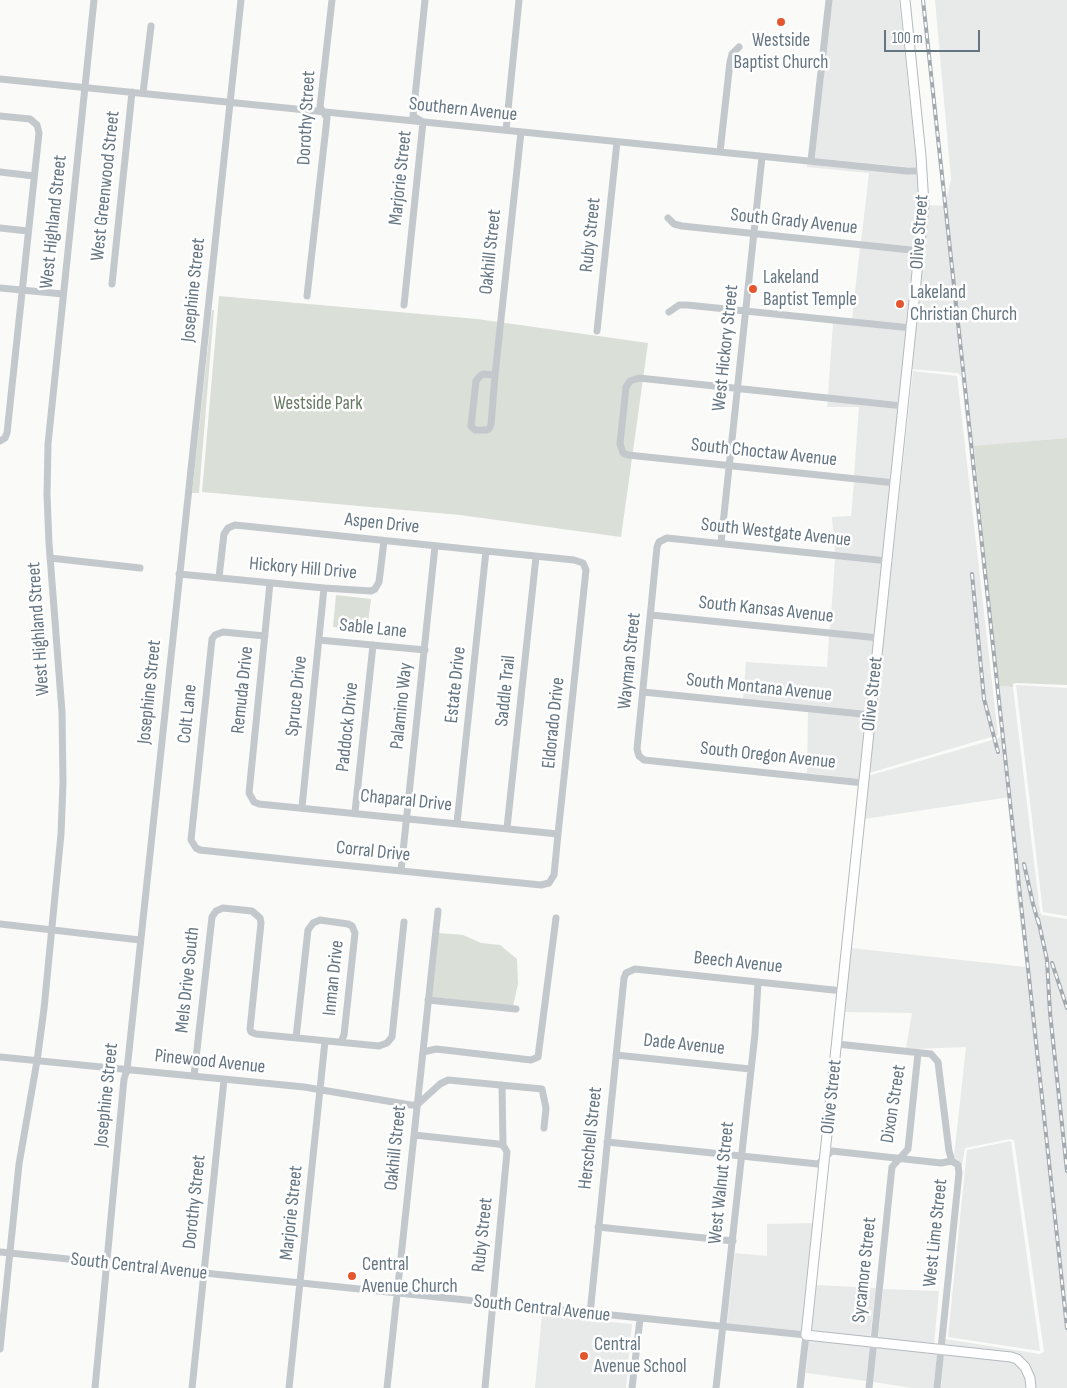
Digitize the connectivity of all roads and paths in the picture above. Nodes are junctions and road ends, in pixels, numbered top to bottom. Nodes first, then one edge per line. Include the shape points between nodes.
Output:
1 (94, 0) edge
2 (241, 0) edge
3 (332, 0) edge
4 (425, 0) edge
5 (519, 0) edge
6 (829, 0) edge
7 (905, 0) edge
8 (151, 26) dead end
9 (739, 47) dead end
10 (0, 79) edge
11 (85, 88) junction
12 (132, 92) junction
13 (143, 93) junction
14 (230, 102) junction
15 (324, 112) junction
16 (0, 116) edge
17 (423, 122) junction
18 (506, 130) junction
19 (520, 132) junction
20 (617, 142) junction
21 (720, 152) junction
22 (762, 157) junction
23 (811, 161) junction
24 (922, 171) junction
25 (0, 172) edge
26 (34, 176) junction
27 (668, 218) dead end
28 (0, 228) edge
29 (28, 231) junction
30 (755, 234) junction
31 (920, 251) junction
32 (112, 284) dead end
33 (0, 288) edge
34 (22, 290) junction
35 (63, 294) junction
36 (307, 296) dead end
37 (404, 305) dead end
38 (746, 311) junction
39 (669, 312) dead end
40 (911, 328) junction
41 (597, 331) dead end
42 (495, 375) junction
43 (737, 388) junction
44 (903, 406) junction
45 (0, 441) edge
46 (730, 466) junction
47 (895, 483) junction
48 (662, 540) joint
49 (384, 541) junction
50 (721, 543) junction
51 (435, 546) junction
52 (486, 551) junction
53 (536, 557) junction
54 (50, 558) junction
55 (888, 561) junction
56 (584, 565) joint
57 (140, 568) dead end
58 (179, 574) junction
59 (219, 577) junction
60 (270, 583) junction
61 (324, 588) junction
62 (651, 615) junction
63 (265, 636) junction
64 (879, 638) junction
65 (319, 640) junction
66 (373, 645) junction
67 (424, 650) junction
68 (643, 692) junction
69 (871, 716) junction
70 (668, 762) joint
71 (864, 783) junction
72 (252, 800) joint
73 (302, 807) junction
74 (355, 812) junction
75 (407, 818) junction
76 (457, 823) junction
77 (507, 828) junction
78 (558, 834) junction
79 (194, 847) joint
80 (401, 871) junction
81 (549, 883) joint
82 (438, 911) dead end
83 (556, 918) dead end
84 (404, 922) dead end
85 (0, 924) edge
86 (51, 930) junction
87 (140, 940) junction
88 (631, 970) joint
89 (758, 982) junction
90 (843, 991) junction
91 (428, 1000) junction
92 (516, 1010) dead end
93 (296, 1038) junction
94 (326, 1041) junction
95 (342, 1042) junction
96 (837, 1044) junction
97 (423, 1052) junction
98 (918, 1053) junction
99 (616, 1055) junction
100 (0, 1057) edge
101 (37, 1061) junction
102 (750, 1068) junction
103 (127, 1070) junction
104 (194, 1076) junction
105 (224, 1080) junction
106 (502, 1085) junction
107 (320, 1090) junction
108 (417, 1104) junction
109 (544, 1128) dead end
110 (414, 1135) junction
111 (607, 1142) junction
112 (503, 1145) junction
113 (741, 1157) junction
114 (825, 1158) junction
115 (899, 1159) junction
116 (952, 1161) junction
117 (598, 1227) junction
118 (733, 1241) junction
119 (0, 1252) edge
120 (10, 1254) junction
121 (107, 1264) junction
122 (204, 1274) junction
123 (300, 1284) junction
124 (397, 1294) junction
125 (493, 1304) junction
126 (590, 1314) junction
127 (640, 1319) junction
128 (723, 1326) junction
129 (806, 1334) junction
130 (874, 1342) junction
131 (941, 1348) junction
132 (0, 1349) edge
133 (95, 1388) edge
134 (192, 1388) edge
135 (289, 1388) edge
136 (387, 1388) edge
137 (485, 1388) edge
138 (632, 1388) edge
139 (716, 1388) edge
140 (800, 1388) edge
141 (869, 1388) edge
142 (937, 1388) edge
143 (1031, 1388) edge

1 - 11 street, West Highland Street
2 - 14 street, Josephine Street
3 - 15 street, Dorothy Street via 320,107
4 - 17 street, Marjorie Street via 413,116
5 - 18 street
6 - 23 street
7 - 24 main road, Olive Street
8 - 13 street, West Greenwood Street
9 - 21 street via 730,62
10 - 11 street, Southern Avenue
11 - 12 street, Southern Avenue
11 - 35 street, West Highland Street
12 - 13 street, Southern Avenue
12 - 32 street, West Greenwood Street
13 - 14 street, Southern Avenue
14 - 15 street, Southern Avenue
14 - 58 street, Josephine Street
15 - 17 street, Southern Avenue
15 - 36 street, Dorothy Street via 327,118
16 - 26 street via 34,121 39,128
17 - 18 street, Southern Avenue
17 - 37 street, Marjorie Street
18 - 19 street, Southern Avenue
19 - 20 street, Southern Avenue
19 - 42 street, Oakhill Street
20 - 21 street, Southern Avenue
20 - 41 street, Ruby Street
21 - 22 street, Southern Avenue
22 - 23 street, Southern Avenue
22 - 30 street, West Hickory Street
23 - 24 street, Southern Avenue
24 - 31 main road, Olive Street via 924,205
25 - 26 street
26 - 29 street
27 - 30 street, South Grady Avenue via 682,226
28 - 29 street
29 - 34 street
30 - 31 street, South Grady Avenue
30 - 38 street, West Hickory Street
31 - 40 main road, Olive Street
33 - 34 street
34 - 35 street
34 - 45 street via 7,433
35 - 54 street, West Highland Street via 48,444
38 - 39 street via 679,305
38 - 40 street
38 - 43 street, West Hickory Street
40 - 44 main road, Olive Street
42 - 42 street, Oakhill Street via 483,374 476,381 471,422 475,430 486,430 491,425
43 - 44 street
43 - 46 street, West Hickory Street
43 - 46 street, South Choctaw Avenue via 642,379 630,382 626,387 620,444 622,453 628,455
44 - 47 main road, Olive Street
46 - 47 street, South Choctaw Avenue
46 - 50 street, West Hickory Street
47 - 55 main road, Olive Street
48 - 50 street, South Westgate Avenue
48 - 62 street, Wayman Street via 658,547
49 - 51 street, Aspen Drive
49 - 59 street, Aspen Drive via 231,526 224,534
49 - 61 street, Hickory Hill Drive via 379,582 374,589
50 - 55 street, South Westgate Avenue
51 - 52 street, Aspen Drive
51 - 67 street, Palamino Way
52 - 53 street, Aspen Drive
52 - 76 street, Estate Drive
53 - 56 street, Aspen Drive via 579,561
53 - 77 street, Saddle Trail
54 - 57 street
54 - 86 street, West Highland Street via 61,704 63,783
55 - 64 main road, Olive Street
56 - 78 street, Eldorado Drive
58 - 59 street, Hickory Hill Drive
58 - 87 street, Josephine Street
59 - 60 street, Hickory Hill Drive
60 - 61 street, Hickory Hill Drive
60 - 63 street, Remuda Drive
61 - 65 street, Spruce Drive
62 - 64 street, South Kansas Avenue
62 - 68 street, Wayman Street
63 - 72 street, Remuda Drive via 249,793
63 - 79 street, Colt Lane via 223,632 212,639 191,840
64 - 69 main road, Olive Street
65 - 66 street, Sable Lane
65 - 73 street, Spruce Drive
66 - 67 street, Sable Lane
66 - 74 street, Paddock Drive
67 - 75 street, Palamino Way
68 - 69 street, South Montana Avenue
68 - 70 street, Wayman Street via 637,753 644,760
69 - 71 main road, Olive Street
70 - 71 street, South Oregon Avenue
71 - 90 main road, Olive Street
72 - 73 street, Chaparal Drive via 260,804
73 - 74 street, Chaparal Drive
74 - 75 street, Chaparal Drive
75 - 76 street, Chaparal Drive
75 - 80 street, Palamino Way
76 - 77 street, Chaparal Drive
77 - 78 street, Chaparal Drive
78 - 81 street, Eldorado Drive via 554,874
79 - 80 street, Corral Drive
80 - 81 street, Corral Drive via 541,885
82 - 91 street, Oakhill Street
83 - 97 street via 538,1056 531,1060 436,1049
84 - 95 street via 392,1037 382,1046
85 - 86 street
86 - 87 street
86 - 101 street, West Highland Street
87 - 103 street, Josephine Street
88 - 89 street, Beech Avenue
88 - 99 street, Herschell Street via 624,978
89 - 90 street, Beech Avenue
89 - 102 street, West Walnut Street
90 - 96 main road, Olive Street
91 - 92 street
91 - 97 street, Oakhill Street
93 - 94 street
93 - 95 street, Inman Drive via 308,930 312,923 320,920 348,924 355,933
93 - 104 street, Mels Drive South via 252,1032 250,1029 261,923 252,911 219,909 212,917
94 - 95 street
94 - 107 street, Marjorie Street
96 - 98 street
96 - 114 main road, Olive Street
97 - 108 street, Oakhill Street
98 - 115 street, Dixon Street via 908,1149
98 - 116 street, West Lime Street via 932,1054 938,1062
99 - 102 street, Dade Avenue
99 - 111 street, Herschell Street
100 - 101 street, Pinewood Avenue
101 - 103 street, Pinewood Avenue
101 - 120 street, West Highland Street via 22,1140
102 - 113 street, West Walnut Street
103 - 104 street, Pinewood Avenue
103 - 121 street, Josephine Street
104 - 105 street, Pinewood Avenue
105 - 107 street, Pinewood Avenue
105 - 122 street, Dorothy Street
106 - 108 street via 448,1080
106 - 109 street via 542,1089 546,1108
106 - 112 street, Ruby Street
107 - 108 street, Pinewood Avenue
107 - 123 street, Marjorie Street
108 - 110 street, Oakhill Street
110 - 112 street
110 - 124 street, Oakhill Street
111 - 113 street
111 - 117 street, Herschell Street
112 - 125 street, Ruby Street via 508,1155
113 - 114 street via 818,1164
113 - 118 street, West Walnut Street
114 - 115 street via 832,1151
114 - 129 main road, Olive Street
115 - 116 street
115 - 130 street, Sycamore Street via 892,1167
116 - 131 street, West Lime Street via 958,1165 959,1173
117 - 118 street
117 - 126 street, Herschell Street
118 - 128 street, West Walnut Street
119 - 120 street, South Central Avenue
120 - 121 street, South Central Avenue
120 - 132 street
121 - 122 street, South Central Avenue
121 - 133 street, Josephine Street
122 - 123 street, South Central Avenue
122 - 134 street, Dorothy Street
123 - 124 street, South Central Avenue
123 - 135 street, Marjorie Street
124 - 125 street, South Central Avenue
124 - 136 street, Oakhill Street
125 - 126 street, South Central Avenue
125 - 137 street, Ruby Street
126 - 127 street, South Central Avenue
127 - 128 street, South Central Avenue
127 - 138 street
128 - 129 street, South Central Avenue
128 - 139 street, West Walnut Street
129 - 130 main road, South Central Avenue
129 - 140 street, Olive Street
130 - 131 main road, South Central Avenue
130 - 141 street, Sycamore Street
131 - 142 street, West Lime Street
131 - 143 main road, South Central Avenue via 1017,1359 1028,1372

